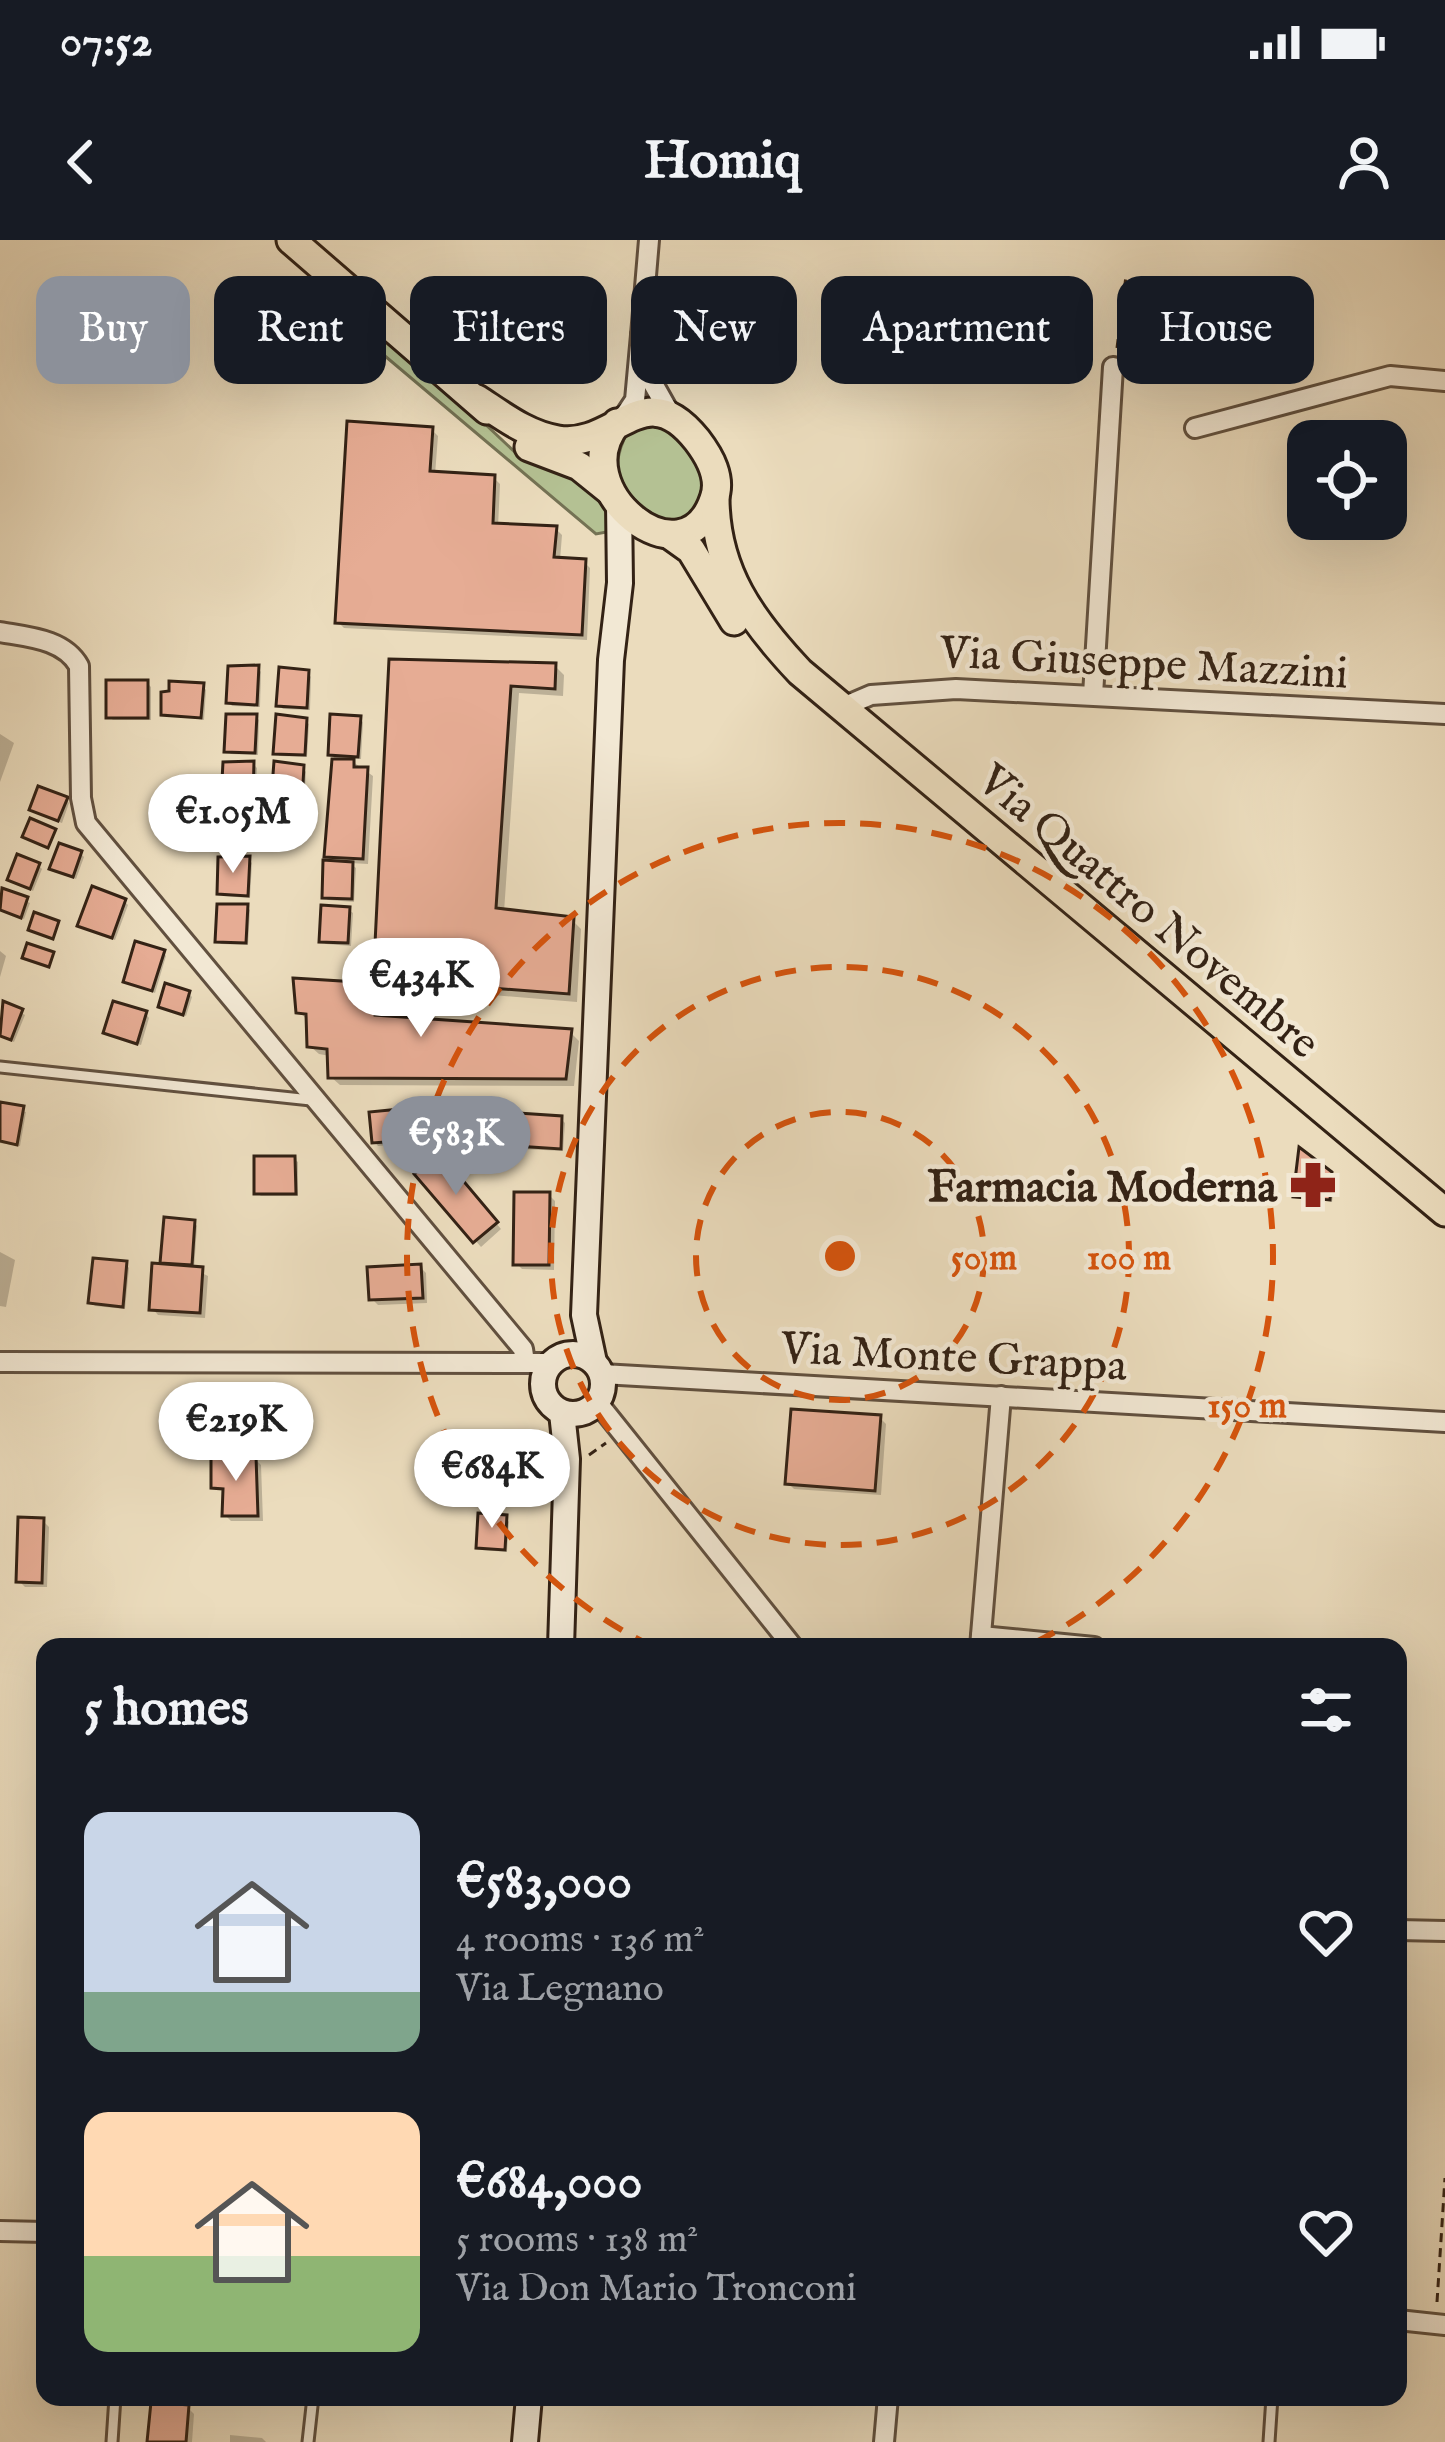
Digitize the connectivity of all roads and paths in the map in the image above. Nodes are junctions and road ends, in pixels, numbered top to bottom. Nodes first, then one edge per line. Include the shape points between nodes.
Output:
1 (291, 240) edge
2 (650, 240) edge
3 (647, 276) edge
4 (1117, 347) edge
5 (1113, 367) joint
6 (1445, 381) edge
7 (636, 384) edge
8 (653, 384) edge
9 (477, 399) junction
10 (673, 418) junction
11 (619, 422) junction
12 (1196, 428) dead end
13 (715, 497) junction
14 (619, 503) junction
15 (667, 534) junction
16 (620, 584) junction
17 (0, 632) edge
18 (800, 672) junction
19 (1093, 695) junction
20 (843, 707) junction
21 (1445, 714) edge
22 (0, 1066) edge
23 (315, 1100) junction
24 (1445, 1212) edge
25 (584, 1315) junction
26 (559, 1359) junction
27 (0, 1362) edge
28 (525, 1362) junction
29 (598, 1368) junction
30 (1001, 1396) junction
31 (582, 1409) junction
32 (1445, 1422) edge
33 (561, 1638) edge
34 (786, 1638) edge
35 (980, 1638) edge
36 (1407, 1930) edge
37 (1445, 1931) edge
38 (1445, 2178) edge
39 (0, 2231) edge
40 (36, 2232) edge
41 (1407, 2321) edge
42 (1440, 2325) edge
43 (114, 2406) edge
44 (312, 2406) edge
45 (528, 2406) edge
46 (887, 2406) edge
47 (1271, 2406) edge
48 (112, 2442) edge
49 (308, 2442) edge
50 (525, 2442) edge
51 (884, 2442) edge
52 (1269, 2442) edge

1 - 9 main road
2 - 3 street
4 - 5 path
5 - 19 street
6 - 12 street via 1390,376
7 - 11 street
8 - 10 street
9 - 11 main road via 524,430 561,441
9 - 14 main road via 525,445 579,466
10 - 11 main road via 644,411
10 - 13 main road via 710,459
11 - 14 main road via 602,461
13 - 15 main road via 695,527
13 - 18 main road, Via Quattro Novembre via 731,579 752,619
14 - 15 main road via 635,523
14 - 16 street
15 - 16 street via 637,546
15 - 18 main road, Via Quattro Novembre via 691,550 739,628
16 - 25 street
17 - 23 street via 72,654 86,823
18 - 20 main road, Via Quattro Novembre
19 - 20 street, Via Giuseppe Mazzini via 922,689 871,694
19 - 21 street, Via Giuseppe Mazzini
20 - 24 main road, Via Quattro Novembre
22 - 23 lane
23 - 28 street via 523,1349
25 - 26 street
25 - 29 street
26 - 28 street
26 - 29 street via 576,1354
26 - 31 street via 545,1371 543,1390 554,1407
27 - 28 street
29 - 30 street, Via Monte Grappa
29 - 31 street via 604,1389
30 - 32 street, Via Monte Grappa
30 - 35 street
31 - 33 street via 567,1459
31 - 34 street
36 - 37 street
38 - 42 path
39 - 40 street
41 - 42 street
43 - 48 lane
44 - 49 lane
45 - 50 street
46 - 51 street
47 - 52 lane

